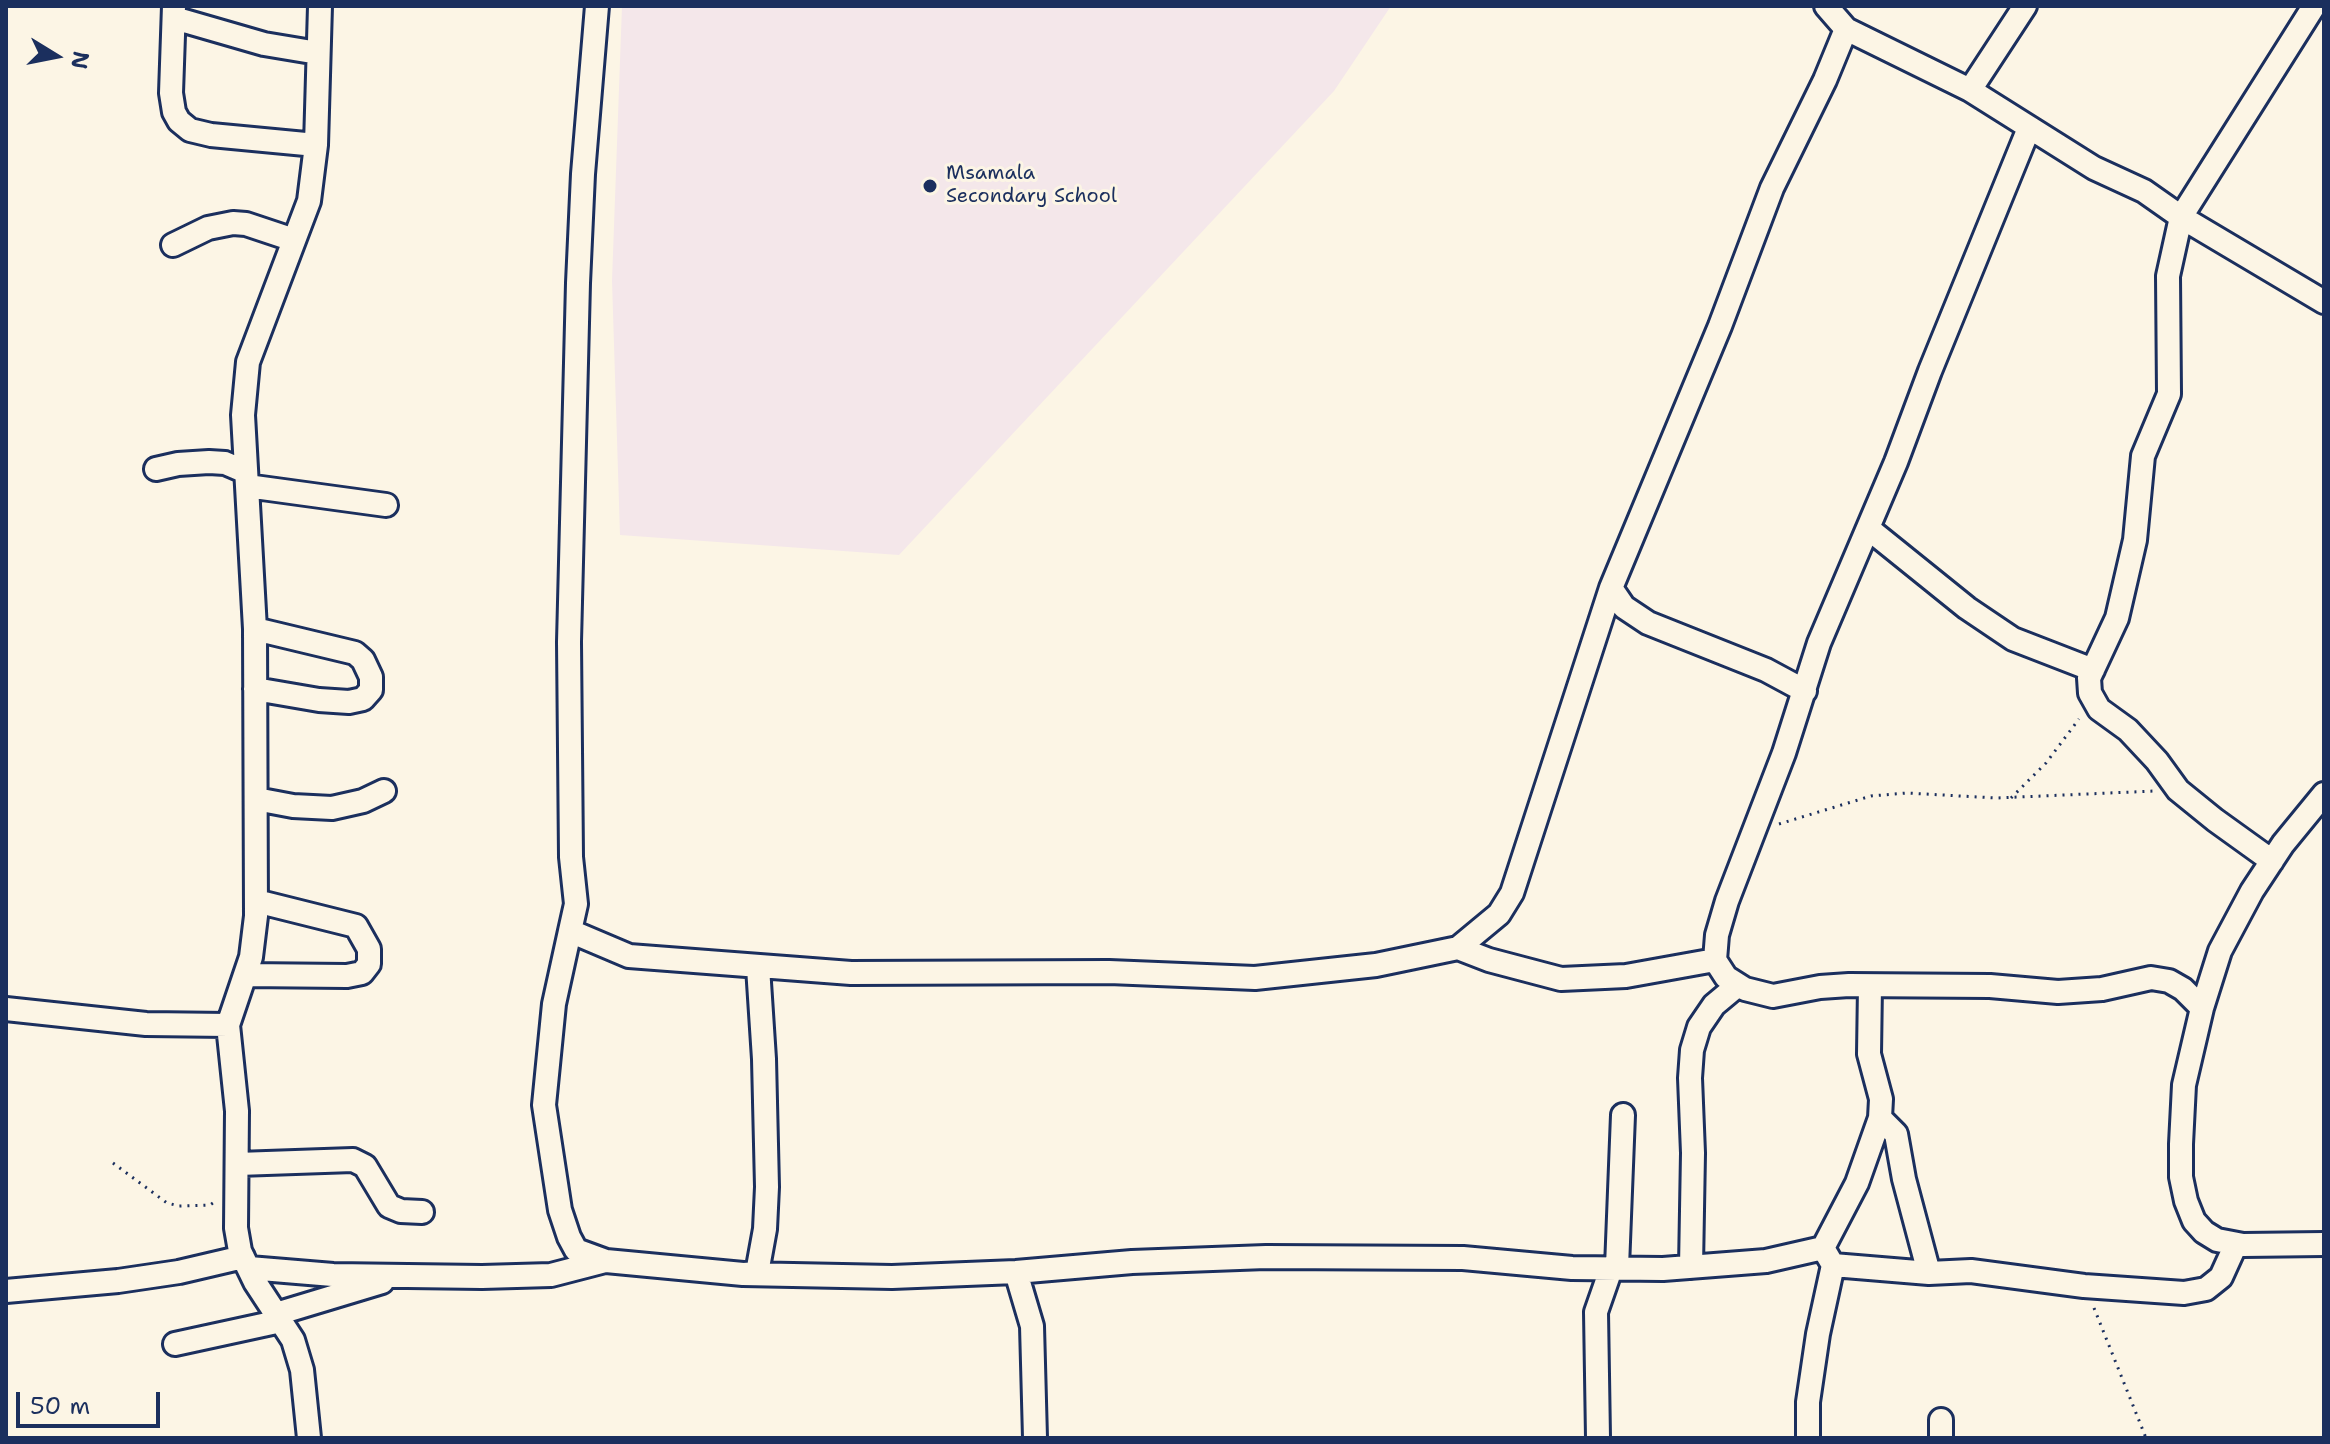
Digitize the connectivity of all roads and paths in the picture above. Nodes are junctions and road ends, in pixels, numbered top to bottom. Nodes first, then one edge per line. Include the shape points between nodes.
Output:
1 (320, 6) edge
2 (597, 6) edge
3 (1826, 6) edge
4 (2025, 6) edge
5 (2314, 6) edge
6 (174, 12) edge
7 (1846, 29) junction
8 (318, 53) junction
9 (1970, 90) junction
10 (2029, 128) junction
11 (316, 145) junction
12 (2181, 217) junction
13 (294, 240) junction
14 (173, 245) dead end
15 (2324, 302) edge
16 (156, 469) dead end
17 (246, 479) junction
18 (386, 505) dead end
19 (1869, 529) junction
20 (1611, 588) junction
21 (255, 629) junction
22 (2093, 670) junction
23 (255, 689) junction
24 (1805, 691) junction
25 (2094, 701) junction
26 (2178, 790) junction
27 (384, 791) dead end
28 (2324, 794) edge
29 (2011, 798) junction
30 (256, 799) junction
31 (1753, 834) junction
32 (2272, 861) junction
33 (256, 901) junction
34 (570, 931) junction
35 (1458, 948) junction
36 (1715, 960) junction
37 (758, 967) junction
38 (245, 975) junction
39 (1738, 985) junction
40 (1870, 986) junction
41 (2202, 1008) junction
42 (6, 1009) edge
43 (228, 1025) junction
44 (1623, 1115) dead end
45 (1880, 1118) junction
46 (113, 1163) dead end
47 (238, 1174) junction
48 (422, 1212) dead end
49 (2236, 1244) junction
50 (2324, 1244) edge
51 (1828, 1256) junction
52 (606, 1261) junction
53 (246, 1263) junction
54 (1691, 1267) junction
55 (1614, 1268) junction
56 (1016, 1272) junction
57 (1929, 1273) junction
58 (743, 1274) junction
59 (398, 1277) junction
60 (2084, 1286) junction
61 (6, 1291) edge
62 (278, 1317) junction
63 (175, 1344) dead end
64 (309, 1438) edge
65 (1035, 1438) edge
66 (1598, 1438) edge
67 (1808, 1438) edge
68 (2146, 1438) edge

1 - 8 street
2 - 34 street via 578,283 569,642 576,904
3 - 7 street
4 - 9 street
5 - 12 street
6 - 8 street via 264,44
6 - 11 street via 171,93 179,121 211,135
7 - 9 street
7 - 20 street via 1772,188
8 - 11 street
9 - 10 street
10 - 12 street
10 - 19 street
11 - 13 street via 309,201
12 - 15 street
12 - 22 street via 2168,276 2169,394 2143,456 2135,540 2117,618
13 - 14 street via 246,224 222,223
13 - 17 street via 248,362 243,415
16 - 17 street via 225,463
17 - 18 street
17 - 21 street
19 - 22 street via 2013,639
19 - 24 street
20 - 24 street via 1624,607 1648,623
20 - 35 street via 1512,893 1499,914
21 - 23 street
21 - 23 street via 355,653 371,677 371,690 363,699 349,702
22 - 25 street via 2089,678
23 - 30 street
24 - 31 street
25 - 26 street via 2128,730
25 - 29 path
26 - 29 path
26 - 32 street
27 - 30 street via 332,808
28 - 32 street
29 - 31 path via 1871,796
30 - 33 street
31 - 36 street via 1717,935
32 - 41 street via 2220,951
33 - 38 street
33 - 38 street via 356,926 369,949 369,964 362,973 347,976
34 - 37 street via 629,956
34 - 52 street via 554,1004 544,1105 569,1237 576,1250
35 - 36 street via 1561,979 1626,976
35 - 37 street via 1376,965 1255,978
36 - 39 street
37 - 58 street via 766,1215 757,1273
38 - 43 street
39 - 40 street via 1773,996 1820,987
39 - 54 street via 1706,1016 1692,1050
40 - 41 street via 2058,992 2151,978 2183,989
40 - 45 street via 1869,1054 1881,1099
41 - 49 street via 2184,1085 2181,1177 2194,1221 2217,1240
42 - 43 street via 146,1024
43 - 47 street
44 - 55 street
45 - 51 street
45 - 57 street via 1896,1134
46 - 47 path via 167,1203 179,1206 210,1205
47 - 48 street via 353,1160 365,1166 389,1206
47 - 53 street via 236,1228
49 - 50 street
49 - 60 street via 2221,1277 2206,1289 2184,1293
51 - 54 street
51 - 57 street
51 - 67 street
52 - 58 street
52 - 59 street via 551,1275
53 - 59 street
53 - 61 street
53 - 62 street
54 - 55 street
55 - 56 street via 1463,1258 1266,1257
55 - 66 street via 1596,1312
56 - 58 street via 892,1277
56 - 65 street via 1032,1326
57 - 60 street via 1971,1271
59 - 62 street
60 - 68 path
62 - 63 street
62 - 64 street via 293,1340 302,1370

